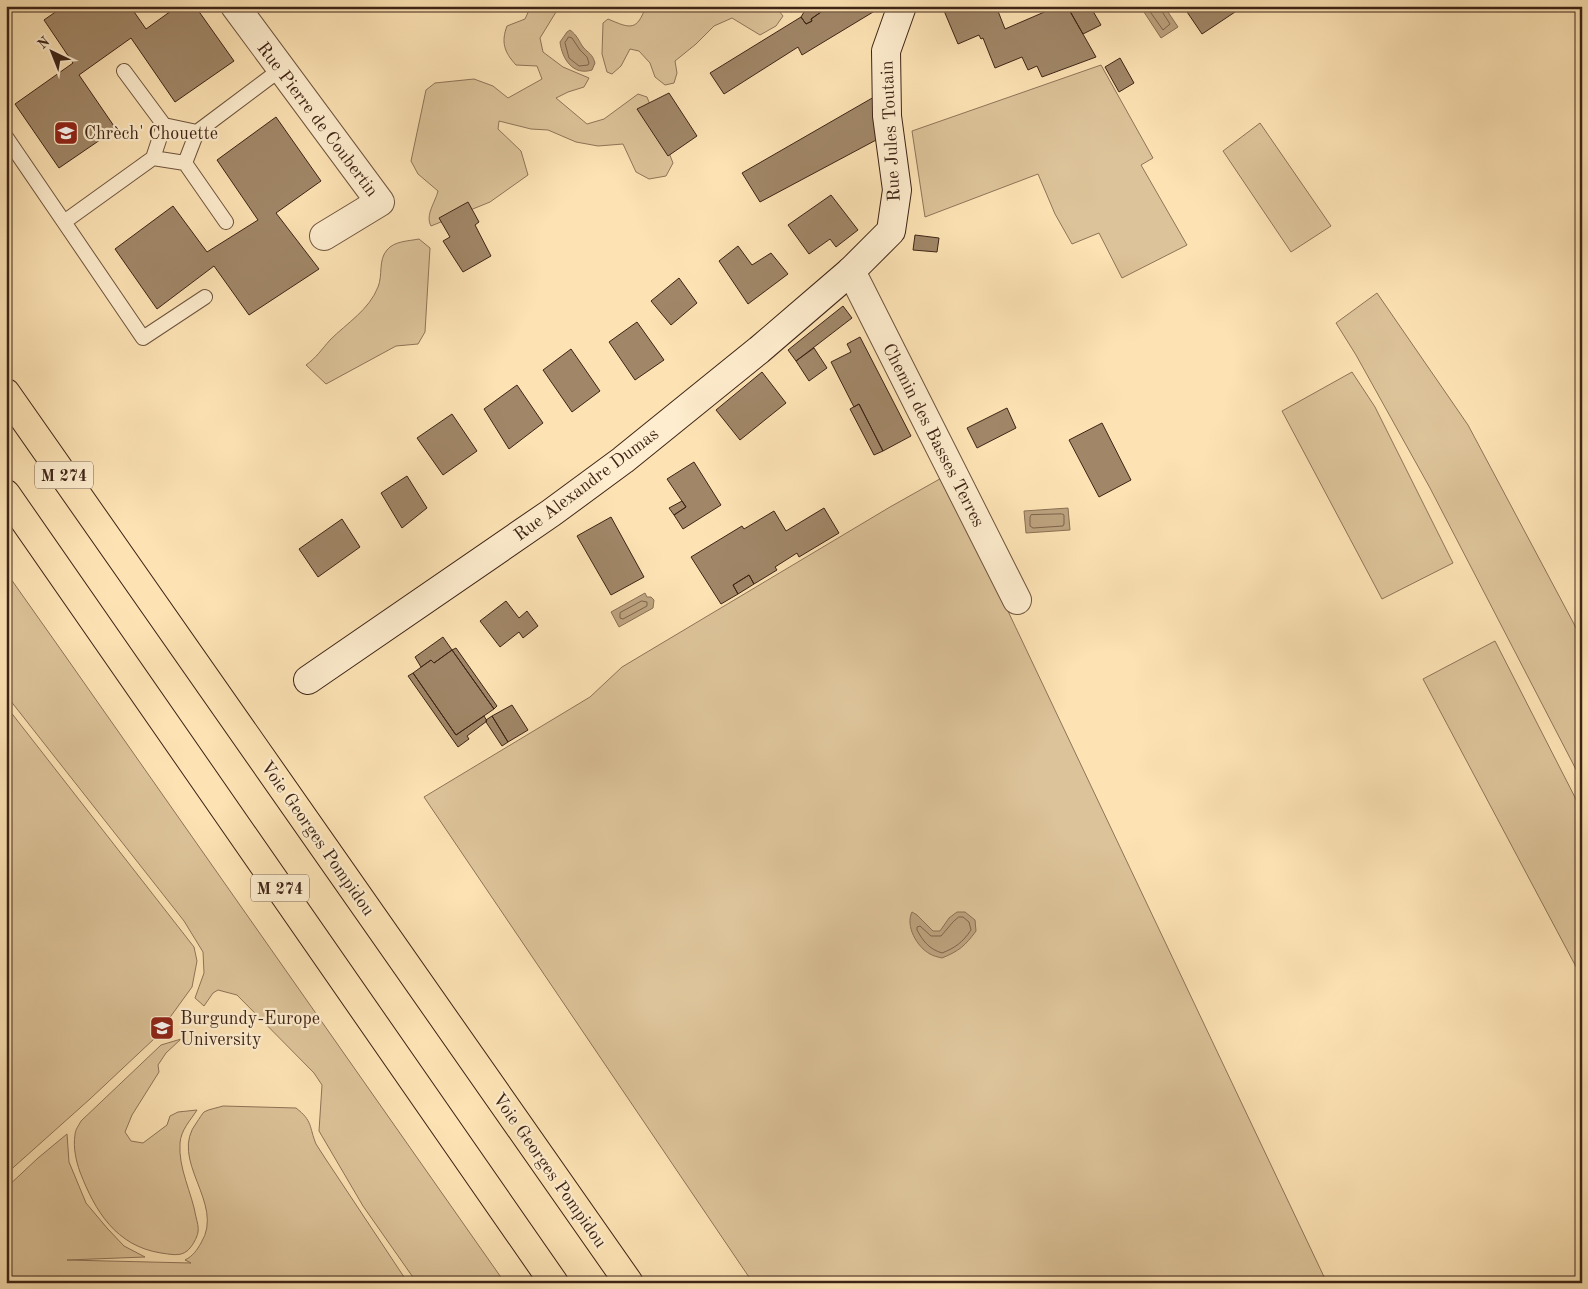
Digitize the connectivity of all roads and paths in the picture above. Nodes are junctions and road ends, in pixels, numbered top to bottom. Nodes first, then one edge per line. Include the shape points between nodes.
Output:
1 (235, 6) edge
2 (902, 6) edge
3 (282, 68) junction
4 (124, 70) dead end
5 (164, 125) junction
6 (197, 132) junction
7 (6, 137) edge
8 (153, 158) junction
9 (185, 163) junction
10 (64, 222) junction
11 (226, 222) dead end
12 (324, 236) dead end
13 (851, 271) junction
14 (205, 297) dead end
15 (6, 393) edge
16 (6, 494) edge
17 (1017, 600) dead end
18 (308, 680) dead end
19 (554, 1283) edge
20 (628, 1283) edge

1 - 3 street, Rue Pierre de Coubertin
2 - 13 street, Rue Jules Toutain via 886,51 887,116 897,190 892,231
3 - 6 lane
3 - 12 street, Rue Pierre de Coubertin via 380,202
4 - 5 lane
5 - 6 lane
5 - 8 lane
6 - 9 lane
7 - 10 lane
8 - 9 lane
8 - 10 lane
9 - 11 lane
10 - 14 lane via 143,338
13 - 17 street, Chemin des Basses Terres
13 - 18 street, Rue Alexandre Dumas via 623,460
15 - 20 highway, Voie Georges Pompidou / M 274
16 - 19 highway, M 274

